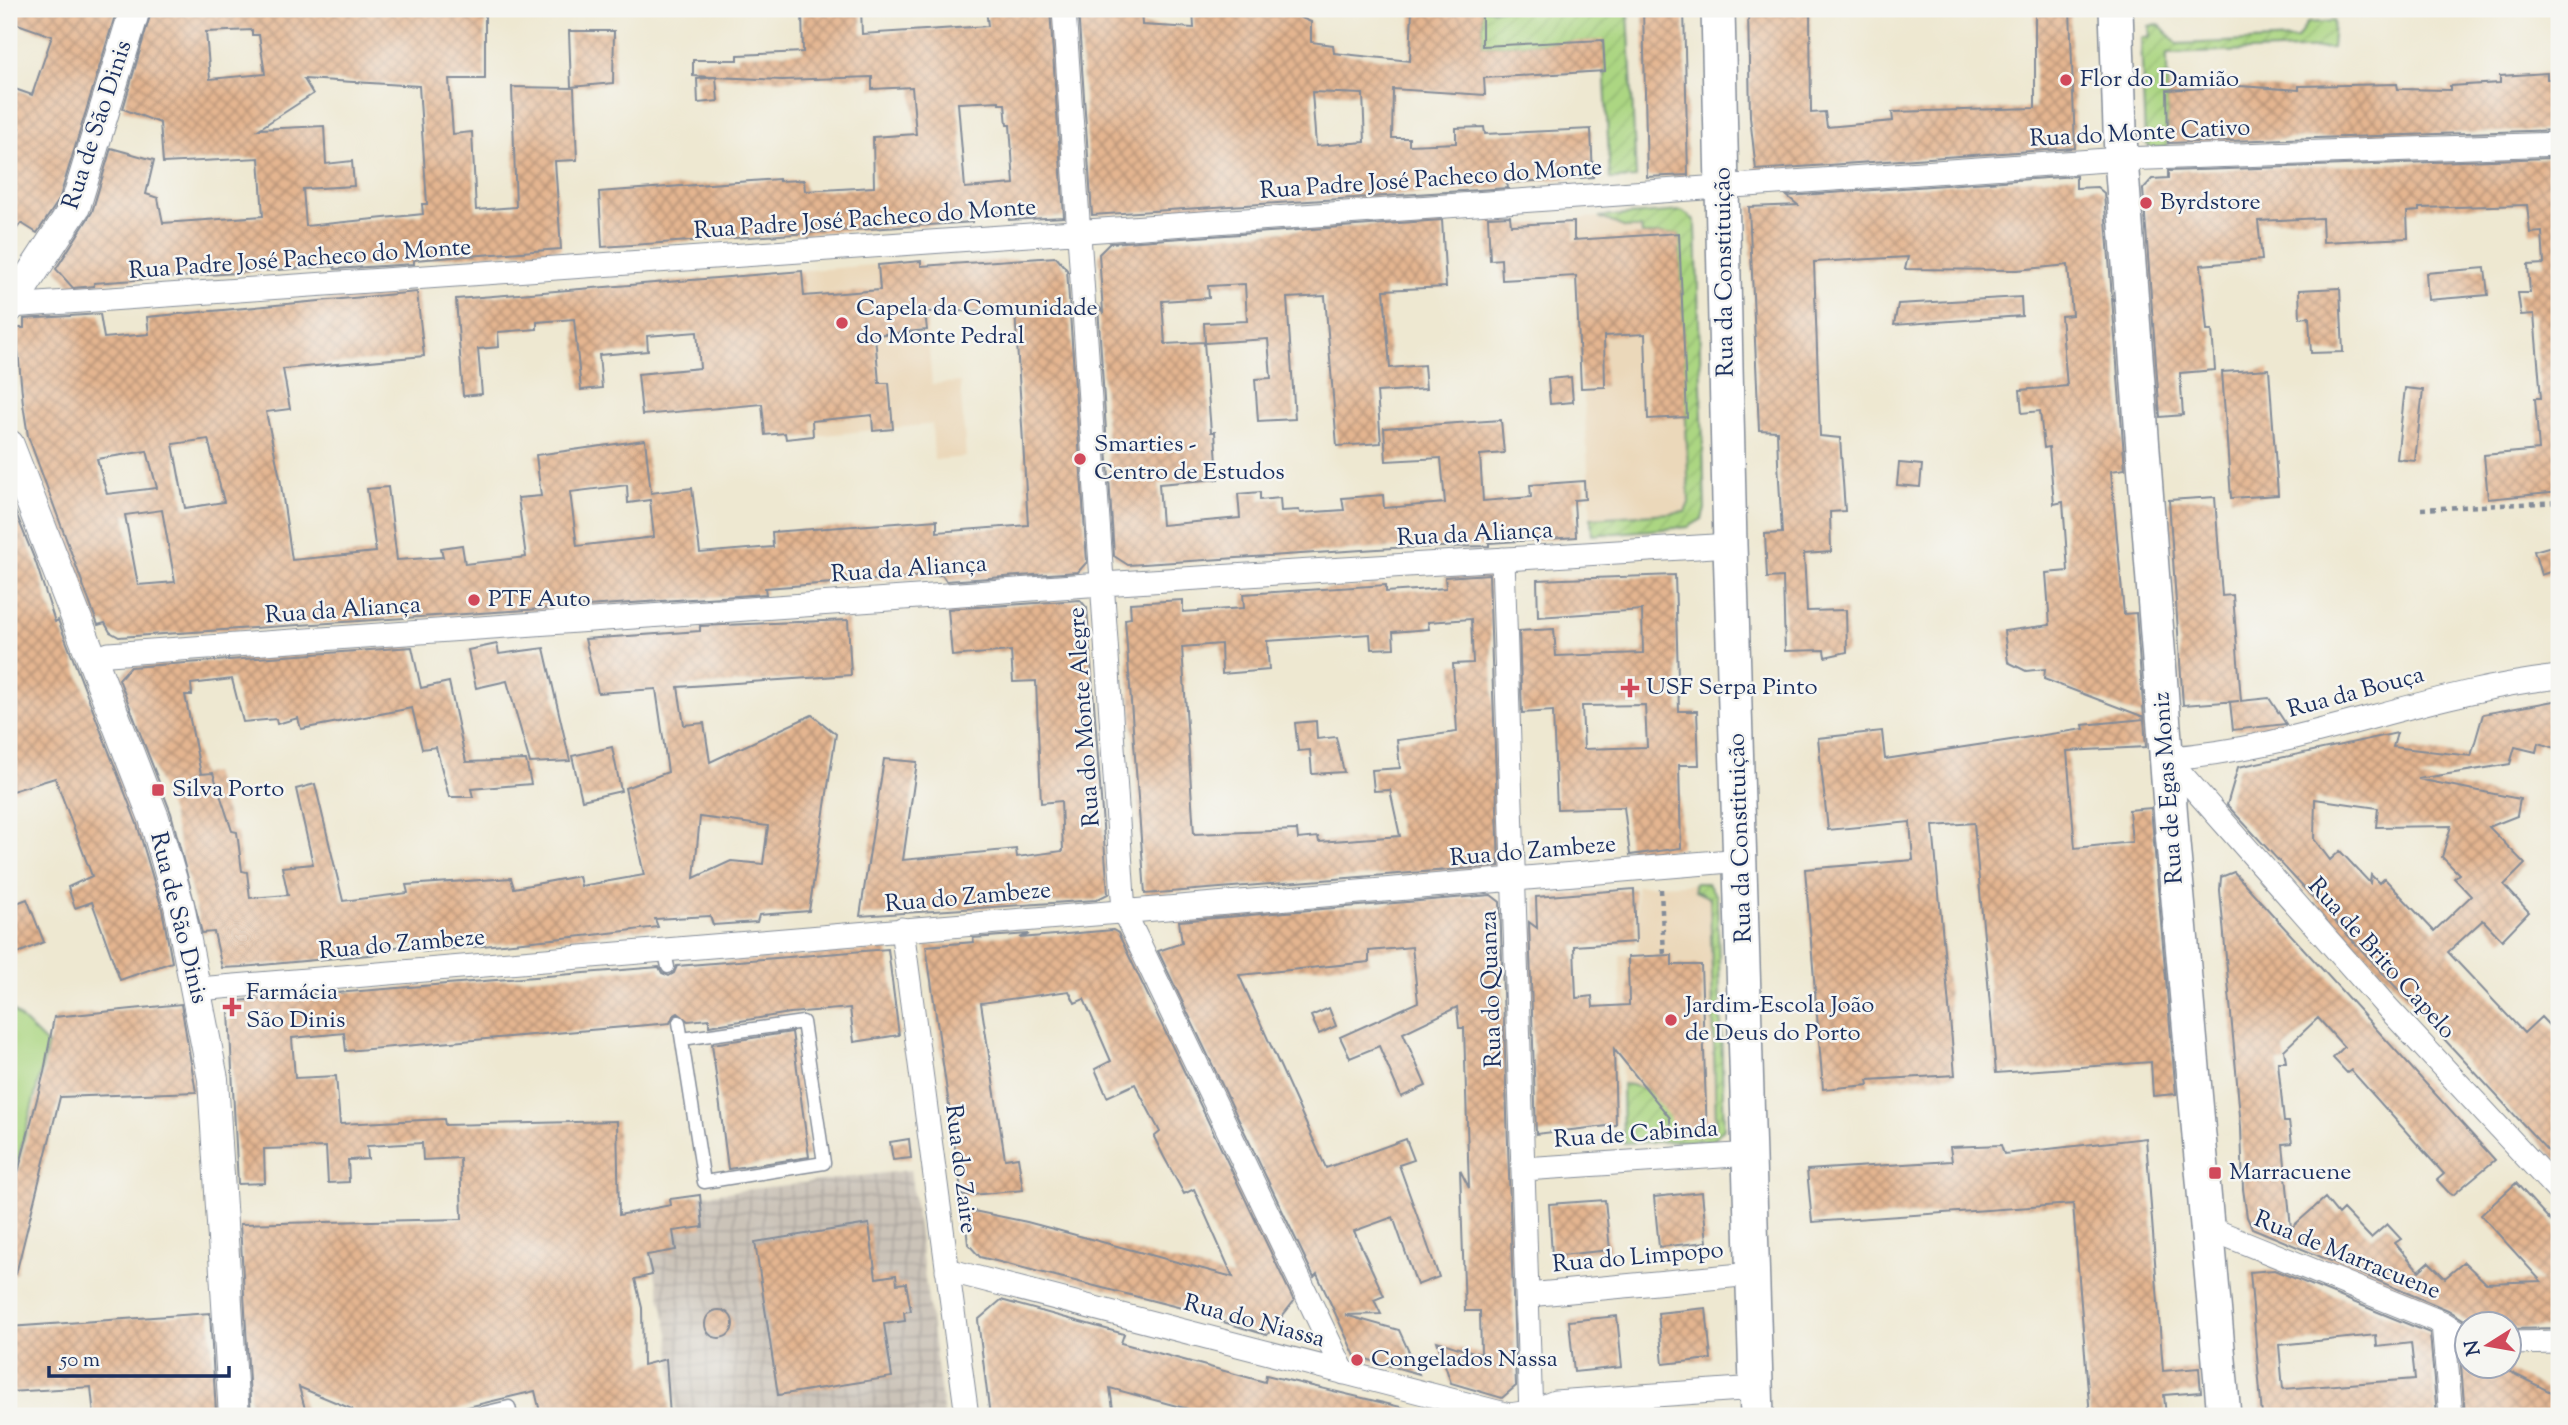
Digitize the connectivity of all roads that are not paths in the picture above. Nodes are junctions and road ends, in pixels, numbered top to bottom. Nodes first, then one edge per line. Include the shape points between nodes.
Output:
1 (135, 9) edge
2 (1064, 9) edge
3 (1718, 9) edge
4 (2116, 9) edge
5 (2559, 144) edge
6 (2121, 159) junction
7 (1724, 186) junction
8 (1080, 231) junction
9 (10, 307) edge
10 (9, 445) edge
11 (1730, 545) junction
12 (1503, 559) junction
13 (1102, 584) junction
14 (93, 660) junction
15 (2559, 677) edge
16 (2167, 758) junction
17 (1742, 860) junction
18 (1514, 881) junction
19 (1124, 912) junction
20 (902, 929) junction
21 (198, 989) junction
22 (679, 1022) dead end
23 (682, 1039) junction
24 (1751, 1154) junction
25 (1524, 1169) junction
26 (2559, 1192) edge
27 (2206, 1227) junction
28 (947, 1270) junction
29 (1752, 1274) junction
30 (1528, 1294) junction
31 (2443, 1323) junction
32 (2452, 1328) edge
33 (2559, 1342) edge
34 (2522, 1343) edge
35 (1344, 1373) junction
36 (1757, 1402) edge
37 (1531, 1414) edge
38 (234, 1416) edge
39 (470, 1416) edge
40 (511, 1416) edge
41 (967, 1416) edge
42 (2224, 1416) edge
43 (2451, 1416) edge

1 - 9 street, Rua de São Dinis via 75,207
2 - 8 street, Rua do Monte Alegre
3 - 7 main road, Rua da Constituição
4 - 6 main road, Rua de Egas Moniz
5 - 6 street, Rua do Monte Cativo
6 - 7 street, Rua do Monte Cativo
6 - 16 main road, Rua de Egas Moniz
7 - 8 street, Rua Padre José Pacheco do Monte
7 - 11 main road, Rua da Constituição
8 - 9 street, Rua Padre José Pacheco do Monte
8 - 13 street, Rua do Monte Alegre
10 - 14 street, Rua de São Dinis
11 - 12 street, Rua da Aliança
11 - 17 main road, Rua da Constituição
12 - 13 street, Rua da Aliança
12 - 18 street, Rua do Quanza
13 - 14 street, Rua da Aliança via 109,654
13 - 19 street, Rua do Monte Alegre
14 - 21 street, Rua de São Dinis via 163,844
15 - 16 street, Rua da Bouça via 2440,697 2271,743
16 - 26 street, Rua de Brito Capelo via 2387,1007
16 - 27 main road, Rua de Egas Moniz
17 - 18 street, Rua do Zambeze
17 - 24 main road, Rua da Constituição
18 - 19 street, Rua do Zambeze
18 - 25 street, Rua do Quanza
19 - 20 street, Rua do Zambeze
19 - 35 street, Rua do Monte Alegre
20 - 21 street, Rua do Zambeze via 666,958
20 - 28 street, Rua do Zaire
21 - 38 street, Rua de São Dinis via 213,1079
22 - 23 lane
23 - 23 lane via 704,1182 824,1163 803,1023
24 - 25 street, Rua de Cabinda
24 - 29 main road, Rua da Constituição
25 - 30 street, Rua do Quanza
27 - 31 street, Rua de Marracuene
27 - 42 main road, Rua de Egas Moniz
28 - 35 street, Rua do Niassa
28 - 41 street, Rua do Zaire
29 - 30 street, Rua do Limpopo
29 - 36 main road, Rua da Constituição
30 - 37 street, Rua do Quanza
31 - 32 street, Rua de Marracuene
31 - 43 street
33 - 34 street
35 - 37 street, Rua do Niassa via 1509,1415
36 - 37 street, Rua do Niassa via 1555,1402
39 - 40 lane via 509,1407

